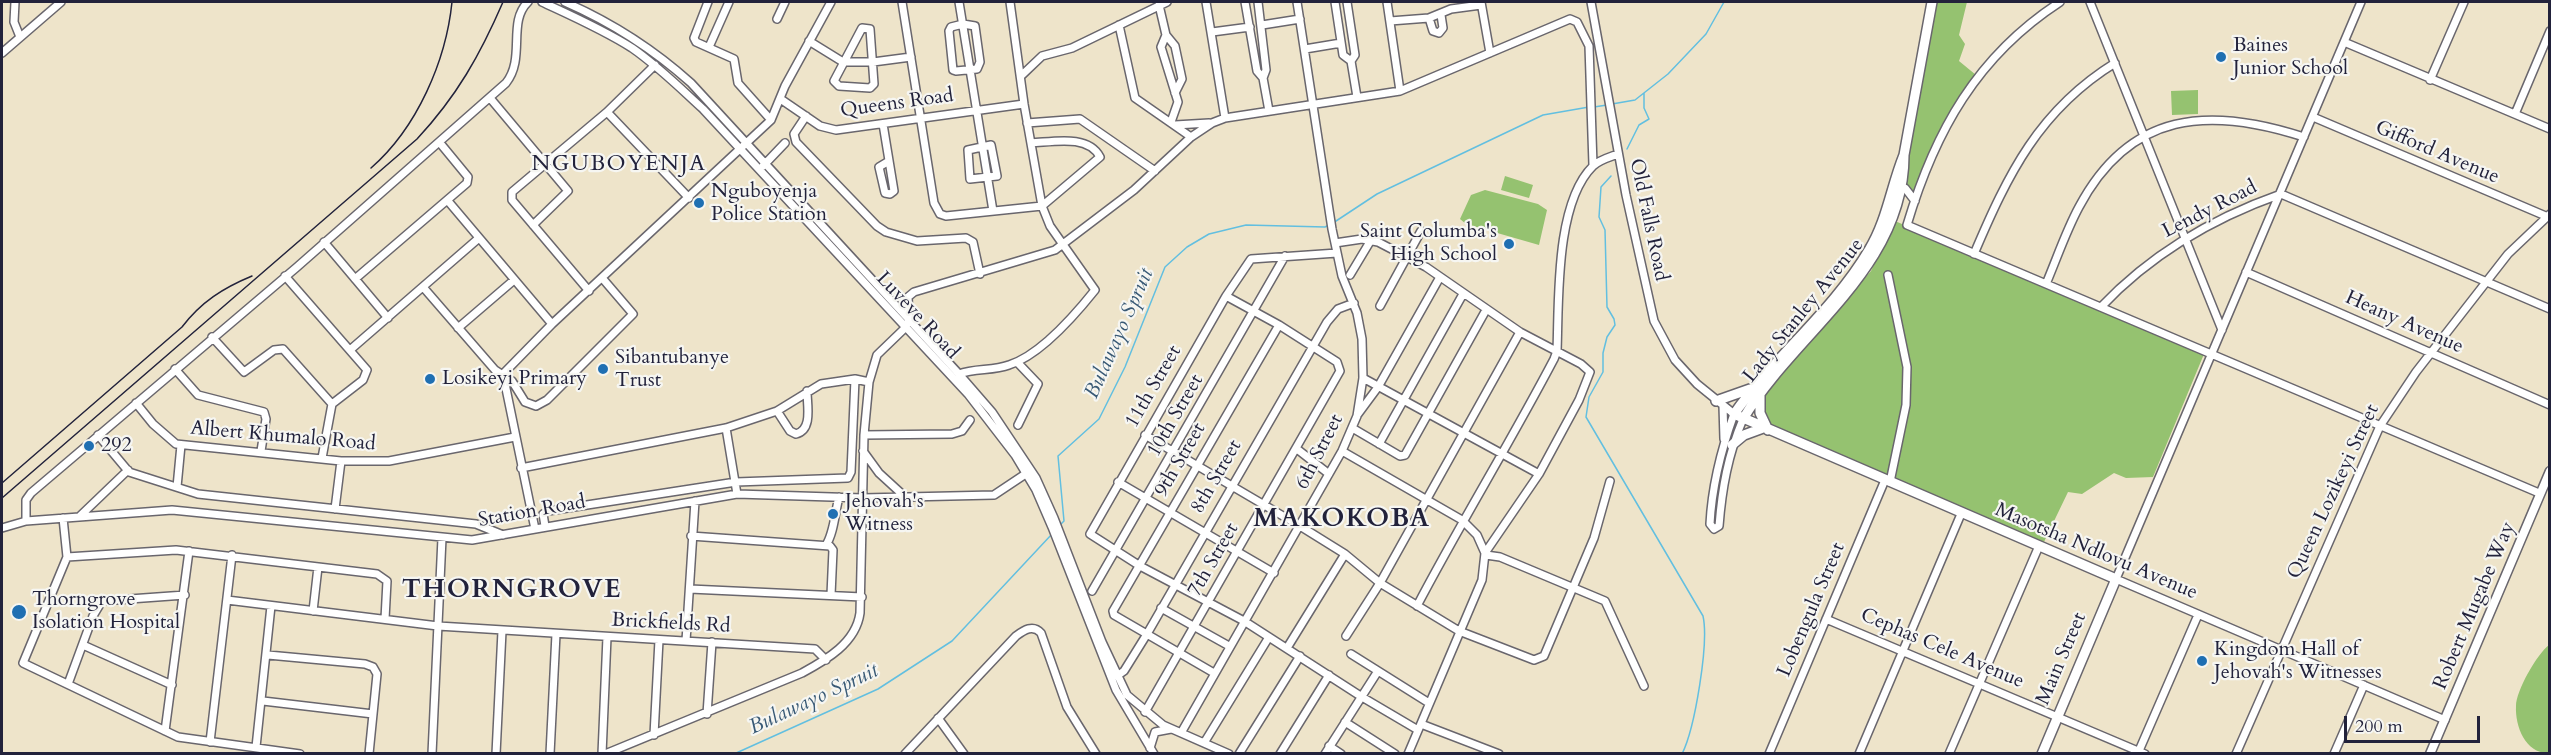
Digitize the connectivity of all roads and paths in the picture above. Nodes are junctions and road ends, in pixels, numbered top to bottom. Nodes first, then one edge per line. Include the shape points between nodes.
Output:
1 (15, 2) edge
2 (61, 2) edge
3 (528, 2) edge
4 (542, 2) edge
5 (565, 2) edge
6 (708, 2) edge
7 (729, 2) edge
8 (785, 2) edge
9 (831, 2) edge
10 (902, 2) edge
11 (959, 2) edge
12 (1010, 2) edge
13 (1167, 2) edge
14 (1206, 2) edge
15 (1245, 2) edge
16 (1258, 2) edge
17 (1297, 2) edge
18 (1335, 2) edge
19 (1347, 2) edge
20 (1387, 2) edge
21 (1443, 2) edge
22 (1592, 2) edge
23 (1932, 2) edge
24 (2060, 2) edge
25 (2090, 2) edge
26 (2361, 2) edge
27 (2464, 2) edge
28 (1481, 3) edge
29 (1159, 5) junction
30 (1444, 13) junction
31 (1429, 18) junction
32 (777, 19) dead end
33 (1300, 19) junction
34 (1390, 21) junction
35 (963, 24) junction
36 (1119, 25) junction
37 (1262, 25) junction
38 (1250, 27) junction
39 (2550, 31) edge
40 (1212, 32) junction
41 (1166, 35) junction
42 (20, 37) junction
43 (809, 41) junction
44 (2344, 42) junction
45 (1341, 43) junction
46 (709, 47) junction
47 (1305, 49) junction
48 (2, 53) edge
49 (1490, 53) junction
50 (911, 57) junction
51 (1351, 61) junction
52 (843, 62) junction
53 (873, 62) junction
54 (2115, 63) junction
55 (655, 65) junction
56 (971, 71) junction
57 (1022, 75) junction
58 (1263, 78) junction
59 (2430, 80) junction
60 (1400, 91) junction
61 (1175, 93) junction
62 (1357, 97) junction
63 (490, 98) junction
64 (782, 100) junction
65 (1024, 104) junction
66 (1313, 104) junction
67 (977, 110) junction
68 (1269, 111) junction
69 (607, 112) junction
70 (2515, 114) junction
71 (806, 116) junction
72 (2313, 117) junction
73 (920, 118) junction
74 (1225, 118) junction
75 (771, 120) junction
76 (1028, 123) junction
77 (1212, 123) junction
78 (883, 124) junction
79 (1173, 124) junction
80 (2550, 129) edge
81 (2143, 135) junction
82 (1191, 136) junction
83 (2304, 137) junction
84 (440, 143) junction
85 (785, 143) dead end
86 (1031, 143) junction
87 (982, 146) junction
88 (744, 147) junction
89 (1618, 154) junction
90 (889, 161) dead end
91 (544, 164) junction
92 (765, 164) junction
93 (1593, 165) junction
94 (759, 169) junction
95 (1155, 171) junction
96 (987, 179) junction
97 (1897, 186) junction
98 (2281, 194) junction
99 (689, 198) junction
100 (2263, 200) junction
101 (448, 201) junction
102 (1915, 201) junction
103 (1042, 206) junction
104 (993, 211) junction
105 (2273, 212) junction
106 (2548, 216) edge
107 (533, 225) junction
108 (1421, 231) dead end
109 (2184, 237) junction
110 (479, 238) junction
111 (1371, 240) junction
112 (324, 242) junction
113 (1335, 243) junction
114 (1063, 245) junction
115 (1337, 252) junction
116 (1974, 254) junction
117 (1286, 256) junction
118 (1408, 256) junction
119 (2246, 272) junction
120 (980, 274) junction
121 (1350, 275) dead end
122 (1888, 275) dead end
123 (285, 276) junction
124 (1440, 277) junction
125 (355, 279) junction
126 (514, 279) junction
127 (603, 279) junction
128 (2486, 282) junction
129 (2046, 284) junction
130 (423, 286) junction
131 (589, 291) junction
132 (1463, 294) junction
133 (1226, 296) junction
134 (1354, 303) junction
135 (1380, 306) dead end
136 (2101, 307) junction
137 (2550, 309) edge
138 (1486, 310) junction
139 (1256, 312) junction
140 (388, 318) junction
141 (909, 320) junction
142 (552, 324) junction
143 (1279, 325) junction
144 (458, 328) junction
145 (905, 328) junction
146 (2222, 330) junction
147 (1520, 332) junction
148 (212, 338) junction
149 (1312, 346) junction
150 (350, 350) junction
151 (1557, 351) junction
152 (2431, 353) junction
153 (2212, 354) junction
154 (1017, 362) junction
155 (174, 369) junction
156 (502, 374) junction
157 (959, 374) junction
158 (1363, 378) junction
159 (855, 379) junction
160 (869, 382) junction
161 (1378, 387) junction
162 (1757, 388) junction
163 (807, 391) junction
164 (1402, 400) junction
165 (136, 403) junction
166 (332, 404) junction
167 (1719, 404) junction
168 (2550, 405) edge
169 (777, 411) junction
170 (1428, 415) junction
171 (1357, 416) junction
172 (1739, 416) junction
173 (970, 420) dead end
174 (1017, 425) dead end
175 (2380, 426) junction
176 (726, 428) junction
177 (1354, 429) junction
178 (1766, 429) junction
179 (1462, 433) junction
180 (98, 435) junction
181 (864, 435) junction
182 (1145, 435) junction
183 (515, 437) junction
184 (1728, 443) junction
185 (1379, 444) junction
186 (182, 445) junction
187 (1297, 449) junction
188 (261, 451) junction
189 (863, 451) junction
190 (1342, 451) junction
191 (1174, 452) junction
192 (1503, 456) junction
193 (322, 458) junction
194 (341, 461) junction
195 (1197, 466) junction
196 (522, 468) junction
197 (128, 470) junction
198 (2550, 471) edge
199 (1027, 473) junction
200 (1329, 474) junction
201 (1539, 474) junction
202 (816, 481) junction
203 (1610, 481) dead end
204 (1888, 481) junction
205 (736, 482) junction
206 (1118, 482) junction
207 (1231, 485) junction
208 (177, 487) junction
209 (2539, 493) junction
210 (737, 495) junction
211 (816, 496) junction
212 (904, 496) junction
213 (839, 497) junction
214 (863, 498) junction
215 (1147, 499) junction
216 (1426, 500) junction
217 (695, 501) junction
218 (1265, 505) junction
219 (335, 509) junction
220 (1170, 513) junction
221 (1961, 514) junction
222 (80, 516) junction
223 (63, 518) junction
224 (1462, 520) junction
225 (26, 521) junction
226 (545, 526) junction
227 (1300, 526) junction
228 (2, 528) edge
229 (535, 529) junction
230 (1204, 532) junction
231 (504, 535) junction
232 (691, 536) junction
233 (442, 538) junction
234 (826, 545) junction
235 (2039, 546) junction
236 (189, 551) junction
237 (1115, 551) junction
238 (1237, 552) junction
239 (1345, 554) junction
240 (1485, 554) junction
241 (232, 555) junction
242 (67, 558) junction
243 (1140, 566) junction
244 (318, 567) junction
245 (1274, 573) junction
246 (2116, 579) junction
247 (1380, 583) junction
248 (1176, 584) junction
249 (1573, 587) junction
250 (690, 589) junction
251 (1092, 591) dead end
252 (184, 594) junction
253 (831, 595) junction
254 (861, 597) junction
255 (226, 600) junction
256 (1208, 602) junction
257 (271, 606) junction
258 (1417, 606) junction
259 (1161, 608) junction
260 (313, 611) junction
261 (2198, 615) junction
262 (385, 619) junction
263 (1826, 619) junction
264 (1244, 621) junction
265 (438, 626) junction
266 (1194, 627) junction
267 (502, 631) junction
268 (1460, 631) junction
269 (556, 634) junction
270 (1147, 634) junction
271 (1346, 636) dead end
272 (607, 637) junction
273 (1269, 637) junction
274 (659, 640) junction
275 (686, 641) junction
276 (712, 642) junction
277 (83, 645) junction
278 (1229, 646) junction
279 (1287, 648) junction
280 (1902, 650) junction
281 (2280, 650) junction
282 (1180, 652) junction
283 (1351, 654) dead end
284 (268, 655) junction
285 (1300, 656) junction
286 (826, 660) junction
287 (1377, 671) junction
288 (1214, 673) junction
289 (1329, 675) junction
290 (1117, 676) junction
291 (1979, 683) junction
292 (68, 684) junction
293 (172, 685) junction
294 (2364, 685) junction
295 (1644, 686) dead end
296 (1362, 697) junction
297 (263, 701) junction
298 (1429, 704) junction
299 (1145, 712) junction
300 (374, 714) junction
301 (707, 714) junction
302 (2058, 716) junction
303 (938, 718) junction
304 (2445, 720) junction
305 (1345, 722) junction
306 (1420, 727) junction
307 (1171, 729) junction
308 (165, 731) junction
309 (1181, 733) junction
310 (654, 735) junction
311 (210, 741) junction
312 (1204, 743) junction
313 (1329, 746) junction
314 (256, 747) junction
315 (1152, 751) edge
316 (300, 753) edge
317 (369, 753) edge
318 (432, 753) edge
319 (496, 753) edge
320 (550, 753) edge
321 (603, 753) edge
322 (905, 753) edge
323 (964, 753) edge
324 (1096, 753) edge
325 (1229, 753) edge
326 (1239, 753) edge
327 (1280, 753) edge
328 (1325, 753) edge
329 (1341, 753) edge
330 (1395, 753) edge
331 (1408, 753) edge
332 (1498, 753) edge
333 (1769, 753) edge
334 (1858, 753) edge
335 (1949, 753) edge
336 (2042, 753) edge
337 (2141, 753) edge
338 (2236, 753) edge
339 (2334, 753) edge
340 (2430, 753) edge

1 - 42 street via 14,22
2 - 42 street
3 - 63 street via 517,32 516,66 512,76
4 - 55 street, Luveve Road via 602,30
5 - 88 street, Luveve Road via 616,26 667,61 691,83
6 - 46 street via 694,34 696,42
7 - 46 street
8 - 32 street
9 - 43 street
10 - 50 street
11 - 35 street
12 - 57 street
13 - 29 street
14 - 40 street
15 - 38 street
16 - 37 street
17 - 33 street, 6th Street
18 - 45 street
19 - 51 street via 1355,55
20 - 34 street
21 - 30 street
22 - 89 street, Old Falls Road
23 - 97 highway, Lady Stanley Avenue
24 - 102 street via 2011,38 1981,71 1939,140
25 - 54 street
26 - 44 street
27 - 59 street
28 - 30 street
28 - 49 street
29 - 36 street
29 - 41 street
30 - 31 street
30 - 31 street via 1439,33 1433,31
31 - 34 street
33 - 37 street
33 - 47 street, 6th Street
34 - 60 street
35 - 56 street
35 - 56 street via 975,26 980,62
35 - 56 street via 949,31 953,70
36 - 57 street via 1072,48 1042,56
36 - 79 street via 1135,98
37 - 58 street via 1266,70
38 - 40 street
38 - 58 street via 1257,71
39 - 70 street
40 - 74 street
41 - 61 street via 1161,47
41 - 61 street via 1175,46 1182,79
42 - 48 street
43 - 52 street
43 - 64 street
44 - 59 street
44 - 72 street
45 - 47 street
45 - 51 street via 1344,58
46 - 75 street via 734,59 738,83
47 - 66 street, 6th Street
49 - 60 street
49 - 93 street via 1566,20 1575,20 1589,46
50 - 53 street
50 - 73 street
51 - 62 street
52 - 53 street
52 - 53 street via 860,30 866,28 870,29
52 - 53 street via 835,84 870,88 874,84
54 - 81 street
54 - 116 street via 2077,89 2026,147
55 - 69 street
55 - 88 street, Luveve Road
56 - 67 street
57 - 65 street
58 - 68 street
59 - 70 street
60 - 62 street
61 - 79 street
62 - 66 street
63 - 84 street
63 - 91 street
64 - 71 street, Queens Road
64 - 75 street
65 - 67 street, Queens Road
65 - 76 street
66 - 68 street
66 - 113 street, 6th Street
67 - 73 street, Queens Road
67 - 87 street
68 - 74 street
69 - 91 street
69 - 99 street
70 - 80 street
71 - 78 street, Queens Road via 820,126 836,130
71 - 120 street via 794,134 796,142 877,226 917,241 966,238 973,242
72 - 83 street
72 - 106 street, Gifford Avenue
73 - 78 street, Queens Road
73 - 104 street via 934,202 940,214
74 - 77 street
75 - 88 street
76 - 86 street
76 - 95 street via 1075,118 1086,121
77 - 79 street
77 - 82 street
78 - 90 street
79 - 82 street
81 - 83 street via 2181,124 2233,120
81 - 109 street
81 - 129 street via 2108,164 2090,190
82 - 95 street
83 - 98 street
84 - 101 street via 468,177 467,183
84 - 112 street
85 - 92 street
86 - 103 street
86 - 103 street via 1076,142 1100,155 1098,162
87 - 96 street
87 - 96 street via 967,152 970,179
88 - 92 street, Luveve Road
88 - 94 street, Luveve Road
88 - 99 street
89 - 93 street
89 - 167 street, Old Falls Road via 1654,321 1675,360
91 - 107 street via 511,195
91 - 107 street via 568,192
92 - 94 street
92 - 141 street, Luveve Road
93 - 151 street via 1578,189 1567,229
94 - 145 street, Luveve Road
95 - 114 street
96 - 104 street
97 - 102 street
97 - 162 highway, Lady Stanley Avenue via 1891,226 1870,262
98 - 100 street, Lendy Road
98 - 105 street
98 - 128 street
99 - 127 street
100 - 105 street
100 - 109 street, Lendy Road
101 - 110 street
101 - 125 street
102 - 116 street via 1907,225
103 - 104 street
103 - 114 street
105 - 119 street
106 - 128 street, Queen Lozikeyi Street via 2516,244
107 - 131 street
108 - 118 street
109 - 136 street, Lendy Road
109 - 146 street
110 - 126 street
110 - 130 street
111 - 113 street
111 - 118 street
111 - 121 street
112 - 123 street
112 - 125 street
113 - 115 street, 6th Street
114 - 120 street via 1044,255
114 - 154 street via 1095,290 1059,330
115 - 117 street
115 - 134 street, 6th Street
116 - 129 street
117 - 133 street, 11th Street via 1251,259
117 - 139 street, 10th Street
118 - 124 street
118 - 135 street
119 - 146 street
119 - 152 street, Heany Avenue
120 - 141 street via 914,292 908,297
122 - 204 street, Lobengula Street via 1906,367 1906,405
123 - 148 street
123 - 150 street
124 - 132 street
124 - 161 street
125 - 140 street
126 - 142 street
126 - 144 street
127 - 131 street
127 - 156 street via 633,314 547,400 536,406 528,404
128 - 137 street
128 - 152 street, Queen Lozikeyi Street
129 - 136 street
130 - 140 street
130 - 144 street
131 - 142 street
132 - 138 street
132 - 164 street
133 - 139 street
133 - 182 street, 11th Street
134 - 149 street, 8th Street via 1334,313
134 - 158 street, 6th Street via 1362,339
136 - 153 street
138 - 147 street
138 - 170 street
139 - 143 street
139 - 191 street, 10th Street
140 - 150 street
141 - 145 street
141 - 157 street, Luveve Road
142 - 156 street
143 - 149 street
143 - 195 street, 9th Street
144 - 156 street
145 - 160 street via 877,356
145 - 199 street, Luveve Road via 968,394
146 - 153 street
147 - 151 street
147 - 179 street
148 - 155 street
148 - 166 street via 244,372 274,350 282,349
149 - 187 street, 7th Street via 1340,365 1339,378
149 - 207 street, 8th Street
150 - 166 street via 366,374
151 - 192 street
151 - 201 street via 1581,364 1590,375
152 - 168 street, Heany Avenue
152 - 175 street, Queen Lozikeyi Street
153 - 175 street
153 - 246 street
154 - 157 street
154 - 174 street via 1038,384
155 - 165 street
155 - 188 street via 198,395 264,412
156 - 183 street
157 - 290 street, Luveve Road via 1022,454 1054,518
158 - 161 street
158 - 171 street, 6th Street
159 - 160 street
159 - 163 street via 821,384
159 - 202 street via 850,474 845,479
160 - 181 street
161 - 164 street
161 - 171 street
162 - 167 highway
162 - 172 highway, Lady Stanley Avenue
162 - 178 highway
163 - 169 street
163 - 169 street via 807,425 800,434 790,431
164 - 170 street
164 - 185 street
165 - 180 street
165 - 186 street, Albert Khumalo Road via 165,436
166 - 193 street
167 - 172 street, Old Falls Road
167 - 184 street
169 - 176 street
170 - 179 street
170 - 185 street via 1405,455
171 - 177 street, 6th Street
172 - 178 highway, Masotsha Ndlovu Avenue
172 - 184 street
173 - 181 street via 956,434
175 - 209 street
175 - 281 street, Queen Lozikeyi Street
176 - 196 street
176 - 205 street
177 - 185 street
177 - 190 street, 6th Street
178 - 184 highway
178 - 204 highway, Masotsha Ndlovu Avenue
179 - 192 street
179 - 216 street
180 - 197 street
180 - 225 street via 27,497
181 - 189 street
182 - 191 street
182 - 206 street, 11th Street
183 - 194 street, Albert Khumalo Road via 389,461
183 - 196 street
184 - 184 street via 1719,526 1714,529 1712,502
186 - 188 street, Albert Khumalo Road
186 - 208 street
187 - 200 street
187 - 218 street, 7th Street
188 - 193 street, Albert Khumalo Road
189 - 212 street
189 - 214 street
190 - 200 street, 6th Street
190 - 216 street
191 - 195 street
191 - 215 street, 10th Street
192 - 201 street
192 - 224 street
193 - 194 street, Albert Khumalo Road
194 - 219 street
195 - 207 street
195 - 220 street, 9th Street
196 - 229 street
197 - 208 street
197 - 222 street
198 - 209 main road, Robert Mugabe Way
199 - 212 street, Station Road via 993,495
199 - 315 street, Luveve Road via 1113,684
200 - 227 street, 6th Street
201 - 240 street
202 - 205 street
202 - 211 street
203 - 249 street via 1594,538
204 - 221 highway, Masotsha Ndlovu Avenue
204 - 263 street, Lobengula Street
205 - 210 street
205 - 226 street via 546,512
206 - 215 street
206 - 237 street, 11th Street via 1090,534
207 - 218 street
207 - 230 street, 8th Street
208 - 219 street via 198,494
209 - 304 main road, Robert Mugabe Way
210 - 211 street, Station Road
210 - 217 street, Station Road
211 - 213 street, Station Road
212 - 214 street, Station Road
213 - 214 street, Station Road
213 - 234 street
214 - 254 street
215 - 220 street
215 - 237 street, 10th Street
216 - 224 street
216 - 247 street
217 - 226 street, Station Road
217 - 232 street
218 - 227 street
218 - 238 street, 7th Street
219 - 231 street via 476,524
220 - 230 street
220 - 243 street, 9th Street
221 - 235 highway, Masotsha Ndlovu Avenue
221 - 280 street
222 - 223 street, Station Road
222 - 233 street, Station Road via 196,511
223 - 225 street, Station Road
223 - 242 street
224 - 240 street via 1477,535
224 - 258 street
225 - 228 street, Station Road
226 - 229 street, Station Road
227 - 239 street
227 - 245 street, 6th Street
229 - 231 street, Station Road
230 - 238 street
230 - 248 street, 8th Street
231 - 233 street, Station Road via 472,540
232 - 234 street
232 - 250 street
233 - 265 street
234 - 253 street via 833,550
235 - 246 highway, Masotsha Ndlovu Avenue
235 - 291 street
236 - 241 street
236 - 242 street
236 - 252 street
237 - 243 street
237 - 251 street, 10th Street
238 - 245 street
238 - 256 street, 7th Street
239 - 247 street
239 - 279 street
240 - 249 street
240 - 268 street via 1482,580
241 - 244 street
241 - 255 street
242 - 292 street via 23,663
243 - 248 street
243 - 270 street, 9th Street via 1113,613
244 - 260 street
244 - 262 street via 384,577
245 - 264 street, 6th Street
246 - 261 street, Masotsha Ndlovu Avenue
246 - 302 highway, Main Street
247 - 258 street
247 - 271 street
248 - 256 street
248 - 259 street, 8th Street
249 - 268 street via 1539,660
249 - 295 street via 1609,605 1613,622
250 - 253 street
250 - 275 street
252 - 277 street via 102,601
252 - 293 street
253 - 254 street
254 - 286 street via 857,629
255 - 257 street, Brickfields Rd
255 - 311 street
256 - 264 street
256 - 266 street, 7th Street
257 - 260 street, Brickfields Rd
257 - 284 street
258 - 268 street
259 - 266 street
259 - 270 street, 8th Street
260 - 262 street, Brickfields Rd
261 - 281 street, Masotsha Ndlovu Avenue
261 - 337 street
262 - 265 street, Brickfields Rd
263 - 280 street, Cephas Cele Avenue
263 - 333 street, Lobengula Street
264 - 273 street
264 - 278 street, 6th Street
265 - 267 street, Brickfields Rd
265 - 318 street
266 - 278 street
266 - 282 street, 7th Street
267 - 269 street, Brickfields Rd
267 - 319 street
268 - 298 street
269 - 272 street, Brickfields Rd
269 - 320 street
270 - 282 street
270 - 290 street, 8th Street via 1125,671
272 - 274 street, Brickfields Rd
272 - 321 street
273 - 279 street
273 - 312 street
274 - 275 street, Brickfields Rd
274 - 310 street
275 - 276 street, Brickfields Rd
276 - 286 street, Brickfields Rd via 815,649
276 - 301 street
277 - 292 street
277 - 293 street
278 - 288 street, 6th Street
279 - 285 street
280 - 291 street, Cephas Cele Avenue
280 - 334 street
281 - 294 street, Masotsha Ndlovu Avenue
281 - 338 street, Queen Lozikeyi Street
282 - 288 street
282 - 299 street, 7th Street
283 - 287 street
284 - 297 street
284 - 300 street via 369,664 377,674
285 - 289 street
285 - 326 street
286 - 301 street
287 - 296 street
287 - 298 street
288 - 309 street, 6th Street
289 - 296 street
289 - 327 street
290 - 299 street, Luveve Road via 1127,695
291 - 302 street, Cephas Cele Avenue
291 - 335 street
292 - 308 street
293 - 308 street
294 - 304 street, Masotsha Ndlovu Avenue
294 - 339 street
296 - 305 street
296 - 306 street
297 - 300 street
297 - 314 street
298 - 306 street
299 - 307 street, Luveve Road
300 - 317 street
301 - 310 street
302 - 336 highway, Main Street
302 - 337 street, Cephas Cele Avenue
303 - 322 street
303 - 323 street
303 - 324 street via 1021,632 1035,628 1041,633 1067,707
304 - 340 main road, Robert Mugabe Way
305 - 313 street
305 - 330 street
306 - 331 street
306 - 332 street
307 - 309 street, Luveve Road
307 - 315 street via 1155,732
308 - 311 street via 182,738
309 - 312 street, Luveve Road
310 - 321 street
311 - 314 street
312 - 325 street, Luveve Road
313 - 328 street
313 - 329 street
314 - 316 street

